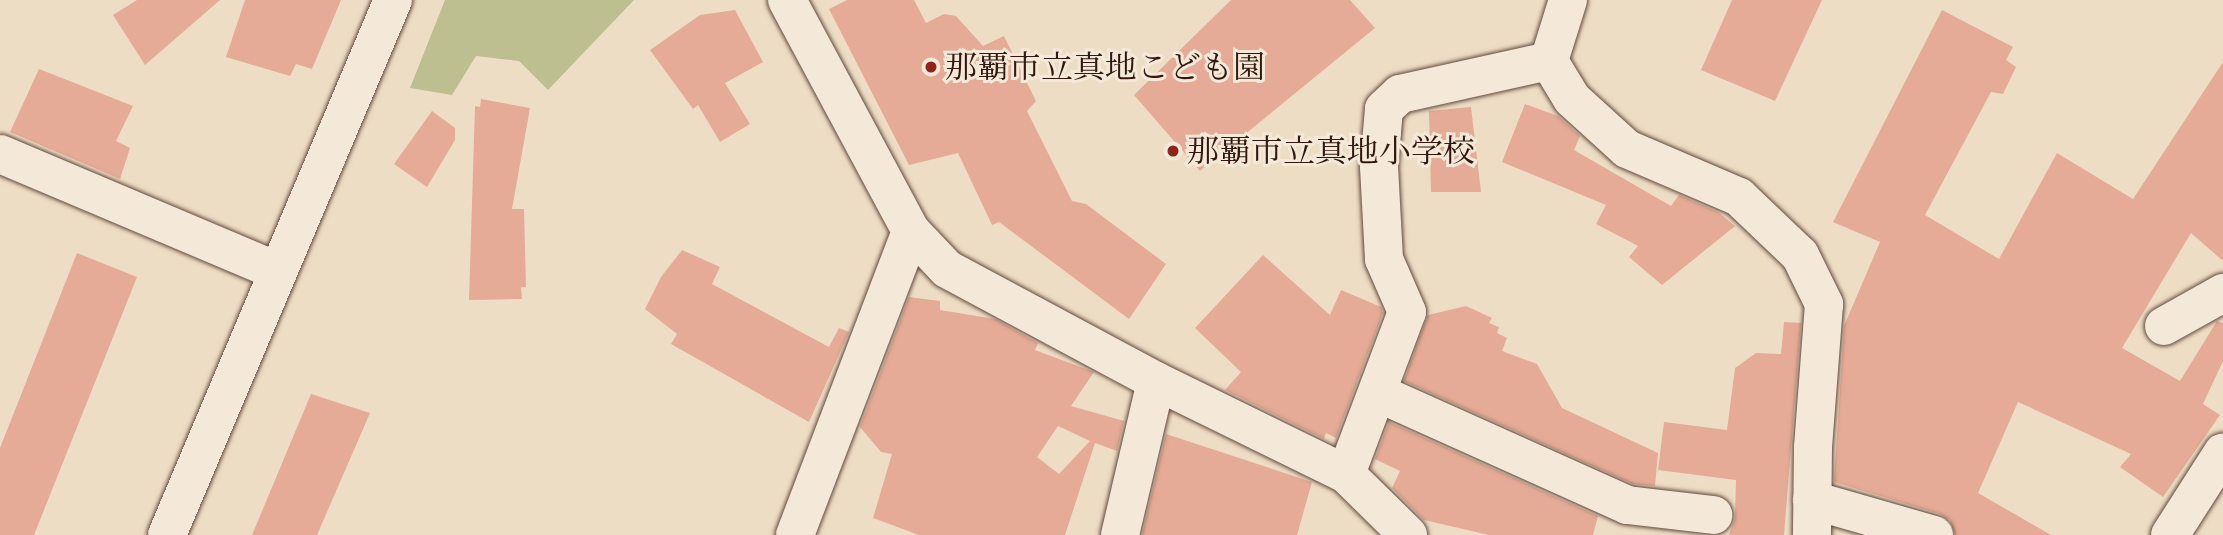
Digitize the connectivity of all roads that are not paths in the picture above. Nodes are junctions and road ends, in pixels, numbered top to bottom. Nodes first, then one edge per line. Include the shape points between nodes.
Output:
1 (393, 0) edge
2 (787, 0) edge
3 (1568, 0) edge
4 (1549, 61) junction
5 (0, 155) edge
6 (911, 231) junction
7 (277, 271) junction
8 (2223, 293) edge
9 (2164, 326) dead end
10 (1156, 381) junction
11 (1378, 393) junction
12 (2223, 452) edge
13 (1346, 474) junction
14 (1713, 515) dead end
15 (1812, 518) edge
16 (167, 535) edge
17 (795, 535) edge
18 (1120, 535) edge
19 (1408, 535) edge
20 (1934, 535) edge
21 (2170, 535) edge

1 - 7 street
2 - 6 street
3 - 4 street
4 - 11 street via 1400,94 1384,109 1379,166 1384,259 1407,312
4 - 15 street via 1572,99 1628,149 1739,197 1800,255 1824,304
5 - 7 street
6 - 10 street via 947,269
6 - 17 street
7 - 16 street
8 - 9 street
10 - 13 street
10 - 18 street
11 - 13 street
11 - 14 street via 1627,505
12 - 21 street
13 - 19 street
15 - 20 street

